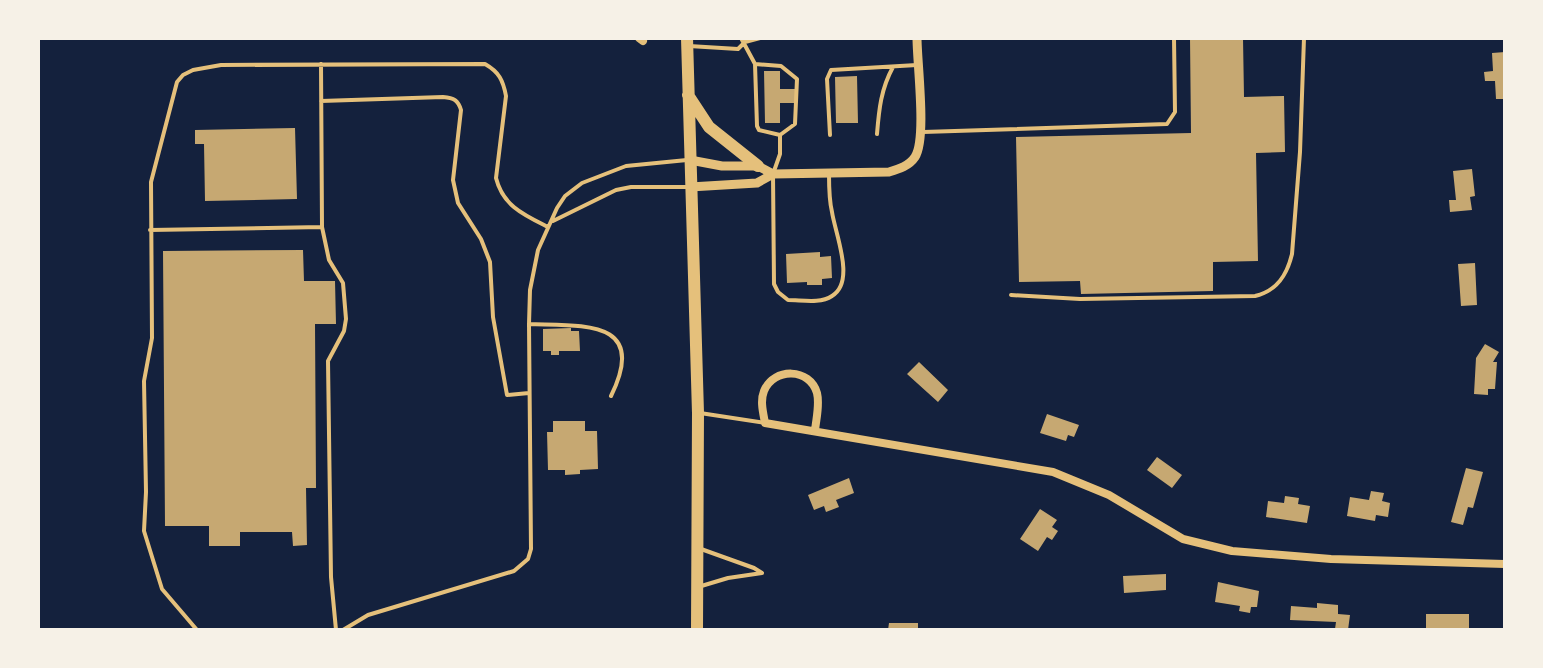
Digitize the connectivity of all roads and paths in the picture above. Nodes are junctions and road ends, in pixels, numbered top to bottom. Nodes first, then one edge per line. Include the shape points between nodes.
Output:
1 (760, 38) edge
2 (917, 38) edge
3 (1174, 38) edge
4 (1304, 38) edge
5 (743, 40) edge
6 (687, 42) edge
7 (321, 64) junction
8 (755, 64) junction
9 (917, 65) junction
10 (893, 67) junction
11 (687, 94) junction
12 (321, 101) junction
13 (920, 132) junction
14 (877, 134) dead end
15 (780, 135) junction
16 (830, 135) dead end
17 (690, 160) junction
18 (758, 166) junction
19 (773, 174) junction
20 (829, 174) junction
21 (690, 187) junction
22 (553, 221) junction
23 (322, 227) junction
24 (548, 227) junction
25 (150, 230) junction
26 (1011, 295) dead end
27 (529, 324) junction
28 (530, 393) junction
29 (611, 396) dead end
30 (698, 413) junction
31 (765, 423) junction
32 (815, 431) junction
33 (697, 548) junction
34 (1505, 564) edge
35 (697, 588) junction
36 (197, 630) edge
37 (336, 630) edge
38 (343, 630) edge
39 (696, 630) edge

1 - 5 lane
2 - 9 street
3 - 13 lane via 1175,112 1167,124
4 - 26 lane via 1292,254 1274,288 1255,296
5 - 6 lane via 738,49
5 - 8 lane
6 - 11 main road
7 - 12 lane
7 - 24 lane via 485,64 497,70 506,96 499,190 518,211
7 - 25 lane via 207,66 183,75 171,99 151,182
8 - 15 lane via 757,126
8 - 15 lane via 781,66 797,79 795,124
9 - 10 lane
9 - 13 street
10 - 14 lane via 884,84
10 - 16 lane via 828,73
11 - 17 main road
11 - 18 main road via 709,127
12 - 23 lane
12 - 28 lane via 443,97 458,102 452,170 458,203 490,262 507,395
13 - 20 street via 914,160 903,168
15 - 19 lane
17 - 18 street
17 - 21 main road
17 - 22 lane via 646,162 605,172 565,196
18 - 19 street
19 - 20 street
19 - 20 lane via 774,284 788,300 819,300 837,293 844,270
19 - 21 street via 757,183
21 - 22 lane via 616,190
21 - 30 main road
22 - 24 lane
23 - 25 lane
23 - 37 lane via 329,260 343,283 346,319 328,361
24 - 27 lane via 530,290
25 - 36 lane via 152,338 144,381 144,531 162,589
27 - 28 lane
27 - 29 lane via 590,326 617,338 623,359
28 - 38 lane via 528,559 514,571 368,615
30 - 31 lane
30 - 33 main road
31 - 32 street
31 - 32 street via 767,385 794,373 817,392
32 - 34 street via 1053,472 1109,495 1183,539 1221,549 1331,559
33 - 35 main road
33 - 35 lane via 762,573
35 - 39 main road

